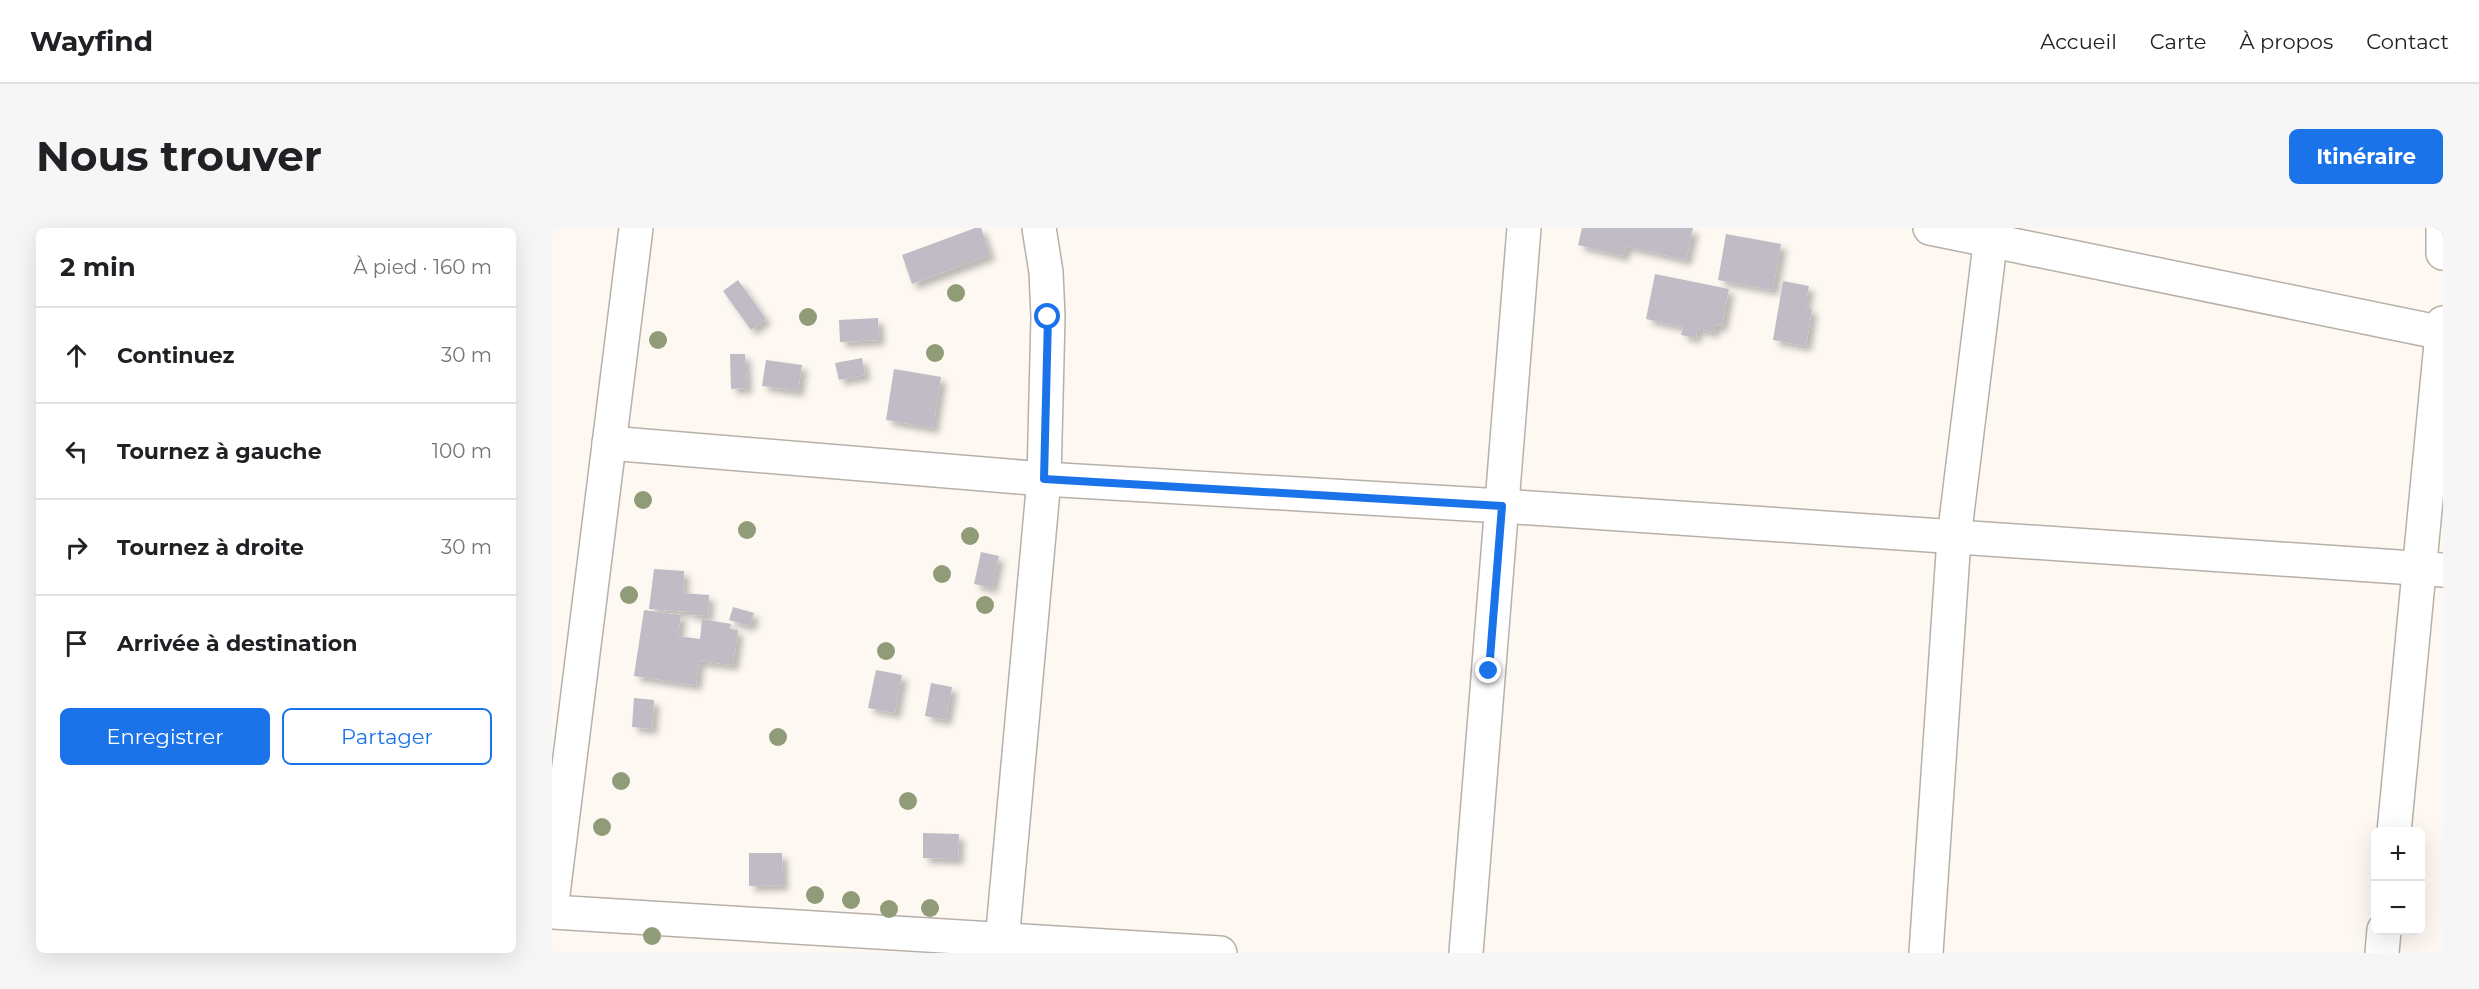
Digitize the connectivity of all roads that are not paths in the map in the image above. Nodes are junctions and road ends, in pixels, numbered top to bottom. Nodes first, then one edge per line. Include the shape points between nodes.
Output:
1 (636, 228) edge
2 (1039, 228) edge
3 (1524, 228) edge
4 (1930, 228) edge
5 (2443, 228) edge
6 (1991, 235) edge
7 (2443, 254) edge
8 (2443, 323) edge
9 (2443, 333) edge
10 (609, 443) junction
11 (1044, 479) junction
12 (1502, 506) junction
13 (1954, 538) junction
14 (2431, 569) edge
15 (2395, 827) edge
16 (552, 902) edge
17 (552, 912) edge
18 (2384, 935) edge
19 (1002, 946) edge
20 (1220, 953) edge
21 (1466, 953) edge
22 (1926, 953) edge
23 (2382, 953) edge

1 - 10 street
2 - 11 street via 1048,317
3 - 12 street
4 - 6 street
5 - 7 street
6 - 9 street
6 - 13 street
8 - 9 street
9 - 14 street
10 - 11 street
10 - 16 street
11 - 12 street
11 - 19 street
12 - 13 street
12 - 21 street
13 - 14 street
13 - 22 street
14 - 15 street
17 - 19 street
18 - 23 street
19 - 20 street

